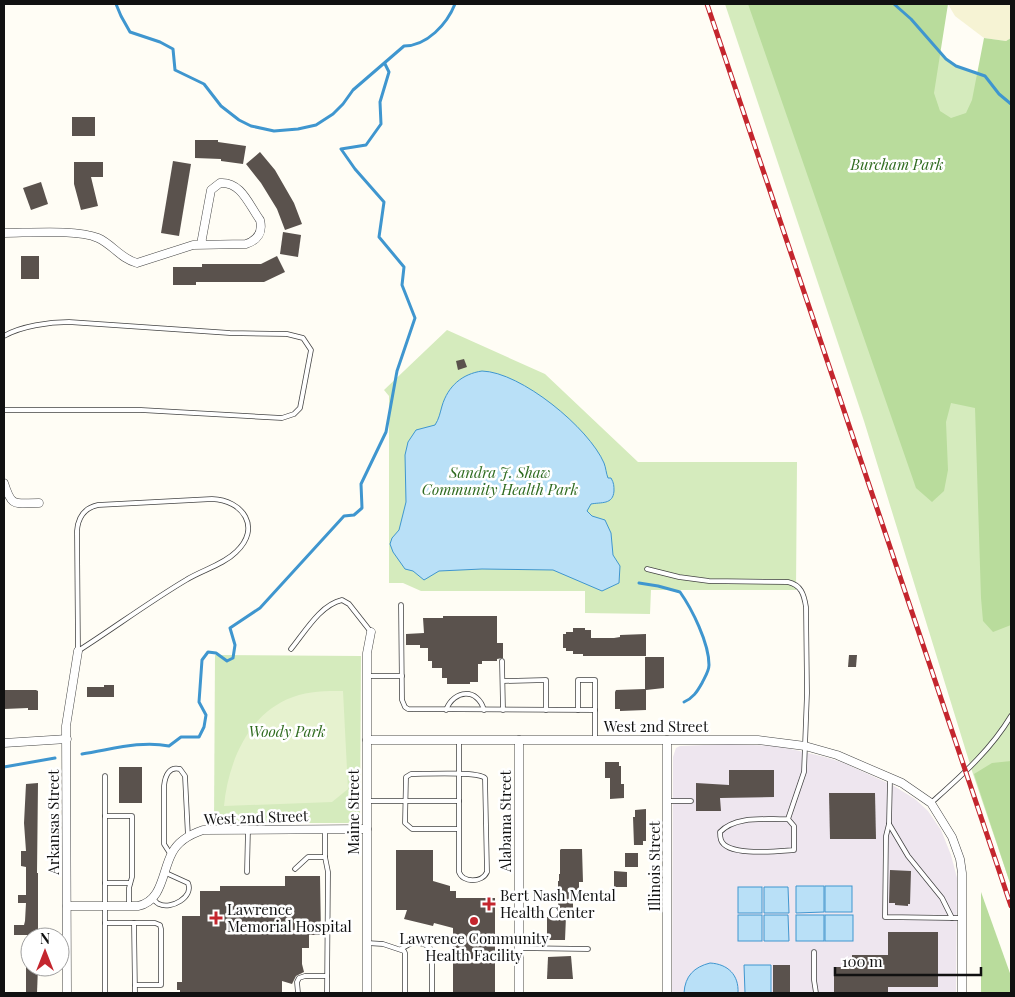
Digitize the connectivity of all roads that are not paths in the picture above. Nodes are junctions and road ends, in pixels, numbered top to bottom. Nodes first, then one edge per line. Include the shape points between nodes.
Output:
1 (4, 234) edge
2 (201, 244) junction
3 (4, 336) edge
4 (4, 410) edge
5 (4, 483) edge
6 (39, 503) dead end
7 (647, 569) dead end
8 (401, 605) dead end
9 (371, 632) joint
10 (291, 649) dead end
11 (78, 651) junction
12 (502, 661) dead end
13 (367, 676) junction
14 (402, 676) junction
15 (503, 681) junction
16 (446, 710) junction
17 (484, 710) junction
18 (503, 710) junction
19 (546, 710) junction
20 (578, 710) junction
21 (595, 710) junction
22 (1011, 716) edge
23 (67, 739) junction
24 (367, 740) junction
25 (459, 740) junction
26 (519, 740) junction
27 (594, 740) junction
28 (667, 740) junction
29 (4, 743) edge
30 (805, 746) junction
31 (459, 774) junction
32 (105, 776) dead end
33 (890, 777) junction
34 (367, 801) junction
35 (405, 801) junction
36 (459, 801) junction
37 (667, 801) junction
38 (691, 801) dead end
39 (931, 803) junction
40 (105, 816) junction
41 (788, 819) junction
42 (889, 824) junction
43 (248, 829) junction
44 (325, 829) junction
45 (367, 829) junction
46 (459, 829) junction
47 (188, 837) junction
48 (172, 855) junction
49 (325, 857) junction
50 (295, 870) dead end
51 (247, 872) dead end
52 (166, 873) junction
53 (105, 883) junction
54 (130, 883) junction
55 (153, 899) junction
56 (67, 906) junction
57 (105, 906) junction
58 (129, 906) junction
59 (952, 918) junction
60 (963, 918) junction
61 (105, 923) junction
62 (134, 923) junction
63 (367, 943) junction
64 (519, 948) junction
65 (401, 949) junction
66 (588, 949) dead end
67 (814, 952) dead end
68 (327, 976) junction
69 (135, 985) junction
70 (67, 993) edge
71 (105, 993) edge
72 (135, 993) edge
73 (298, 993) edge
74 (327, 993) edge
75 (367, 993) edge
76 (405, 993) edge
77 (432, 993) edge
78 (519, 993) edge
79 (667, 993) edge
80 (816, 993) edge
81 (962, 993) edge

1 - 2 street via 90,235 137,263 184,246
2 - 2 street via 246,244 253,242 260,233 260,220 234,184 220,183 211,190
3 - 4 lane via 49,323 70,322 287,334 303,338 311,352 300,408 282,418 141,410
5 - 6 street via 13,503
7 - 30 lane via 679,578 788,582 799,587 806,607
8 - 14 lane
9 - 10 lane via 349,604 342,600 334,602 317,617
9 - 13 street, Maine Street
11 - 11 lane via 186,580 235,554 248,530 247,518 241,509 228,501 212,499 98,505 85,510 79,518 77,531
11 - 23 street, Arkansas Street via 66,726
12 - 15 lane
13 - 14 lane
13 - 24 street, Maine Street
14 - 16 lane via 405,707
15 - 18 lane
15 - 19 lane via 546,680
16 - 17 lane
16 - 17 lane via 451,700 464,694 478,697
17 - 18 lane
18 - 19 lane
19 - 20 lane
20 - 21 lane
20 - 21 lane via 578,680 595,680
21 - 27 lane
22 - 39 lane via 975,764
23 - 29 street
23 - 56 street, Arkansas Street
24 - 25 street, West 2nd Street
24 - 34 street, Maine Street
25 - 26 street, West 2nd Street
25 - 31 lane
26 - 27 street, West 2nd Street
26 - 64 street, Alabama Street
27 - 28 street, West 2nd Street
28 - 30 street, West 2nd Street via 758,740
28 - 37 street, Illinois Street
30 - 33 street, West 2nd Street via 837,755
30 - 41 lane via 804,772
31 - 35 lane via 408,775
31 - 36 lane
31 - 46 lane via 479,774 486,781 487,872 480,880 465,880 460,875
32 - 40 lane
33 - 39 street, West 2nd Street
33 - 42 lane
34 - 35 lane
34 - 45 street, Maine Street
35 - 36 lane
35 - 46 lane via 405,823 409,828
36 - 46 lane
37 - 38 lane
37 - 79 street, Illinois Street
39 - 60 street via 952,837 960,859
40 - 53 lane
40 - 54 lane via 132,816
41 - 41 lane via 794,826 794,850 738,851 727,848 721,840 720,832 740,821
42 - 59 lane via 908,856 942,898
42 - 59 lane via 885,917
43 - 44 street, West 2nd Street
43 - 47 street, West 2nd Street via 210,829
43 - 51 lane
44 - 45 street, West 2nd Street
44 - 49 lane
45 - 63 street, Maine Street
47 - 48 street, West 2nd Street
47 - 48 lane via 185,776 175,768 165,778 164,786 164,844
48 - 52 street, West 2nd Street
49 - 50 lane via 308,857
49 - 68 lane via 328,872
52 - 55 street, West 2nd Street
52 - 55 lane via 188,883 188,892 173,905 158,904
53 - 54 lane
53 - 57 lane
54 - 58 lane
55 - 58 street via 146,905
56 - 57 street
56 - 70 street, Arkansas Street
57 - 58 street
57 - 61 lane
59 - 60 lane
60 - 81 street
61 - 62 lane
61 - 71 lane
62 - 69 lane
62 - 69 lane via 155,923 161,929 161,985
63 - 65 lane
63 - 75 street, Maine Street
64 - 66 lane
64 - 78 street, Alabama Street
65 - 76 lane via 405,953
65 - 77 lane via 413,942 430,948
67 - 80 lane
68 - 73 lane via 299,978 296,982
68 - 74 lane
69 - 72 lane

